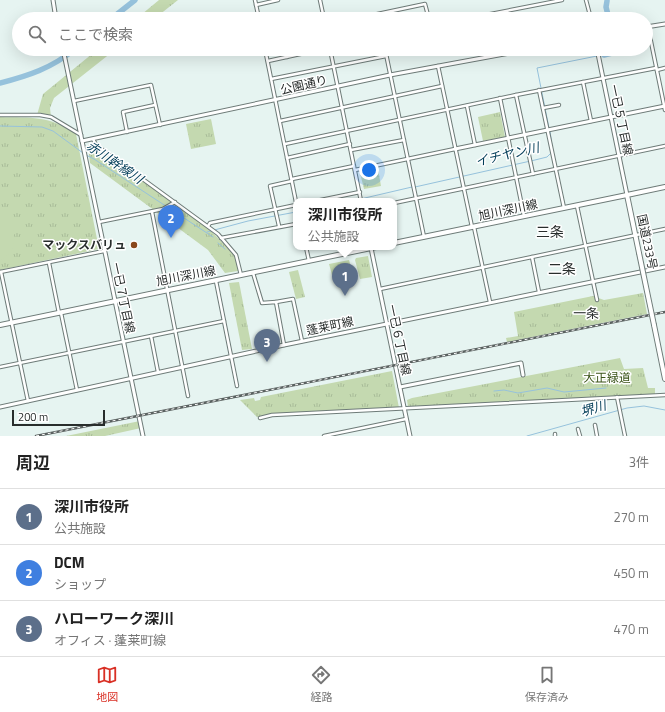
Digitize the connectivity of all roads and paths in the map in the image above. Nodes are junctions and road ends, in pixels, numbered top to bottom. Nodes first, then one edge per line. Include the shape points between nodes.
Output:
1 (52, 0) edge
2 (255, 0) edge
3 (278, 0) edge
4 (320, 0) edge
5 (562, 0) edge
6 (586, 0) edge
7 (256, 5) junction
8 (55, 12) edge
9 (258, 12) edge
10 (323, 12) edge
11 (387, 12) edge
12 (427, 12) edge
13 (501, 12) edge
14 (589, 12) edge
15 (665, 24) edge
16 (653, 26) edge
17 (653, 52) edge
18 (65, 56) edge
19 (267, 56) edge
20 (292, 56) edge
21 (332, 56) edge
22 (386, 56) joint
23 (490, 56) edge
24 (598, 56) edge
25 (287, 57) joint
26 (268, 61) junction
27 (438, 65) junction
28 (334, 66) junction
29 (665, 68) edge
30 (657, 69) junction
31 (390, 75) junction
32 (603, 78) junction
33 (271, 79) junction
34 (583, 82) junction
35 (338, 86) junction
36 (442, 86) junction
37 (539, 90) junction
38 (516, 95) junction
39 (395, 96) junction
40 (500, 98) junction
41 (73, 101) junction
42 (276, 101) junction
43 (155, 105) junction
44 (560, 105) dead end
45 (467, 106) junction
46 (665, 106) edge
47 (342, 107) junction
48 (543, 108) junction
49 (448, 110) junction
50 (665, 110) edge
51 (0, 115) edge
52 (611, 117) junction
53 (400, 120) junction
54 (280, 121) junction
55 (591, 121) junction
56 (160, 125) junction
57 (548, 130) junction
58 (347, 131) junction
59 (127, 132) junction
60 (81, 135) junction
61 (525, 135) junction
62 (508, 138) junction
63 (93, 139) junction
64 (404, 140) junction
65 (82, 141) junction
66 (285, 144) junction
67 (350, 144) junction
68 (475, 145) junction
69 (665, 146) edge
70 (456, 149) junction
71 (351, 150) junction
72 (619, 156) junction
73 (287, 158) junction
74 (408, 159) junction
75 (355, 168) junction
76 (556, 169) junction
77 (533, 174) junction
78 (516, 177) junction
79 (292, 180) junction
80 (665, 187) edge
81 (463, 188) junction
82 (360, 192) junction
83 (627, 195) junction
84 (295, 198) edge
85 (331, 198) edge
86 (361, 198) edge
87 (416, 198) junction
88 (175, 202) junction
89 (397, 202) edge
90 (577, 205) junction
91 (293, 206) edge
92 (564, 208) junction
93 (275, 210) junction
94 (152, 212) junction
95 (524, 216) junction
96 (98, 222) junction
97 (293, 224) edge
98 (208, 226) junction
99 (279, 226) junction
100 (473, 227) junction
101 (665, 229) edge
102 (636, 236) junction
103 (424, 237) junction
104 (221, 238) junction
105 (397, 242) edge
106 (586, 246) junction
107 (307, 250) edge
108 (361, 250) edge
109 (371, 250) edge
110 (104, 251) junction
111 (532, 257) junction
112 (309, 261) junction
113 (49, 262) junction
114 (665, 267) edge
115 (483, 268) junction
116 (0, 272) edge
117 (253, 273) junction
118 (241, 276) junction
119 (216, 281) junction
120 (593, 281) junction
121 (380, 289) junction
122 (168, 290) junction
123 (539, 292) junction
124 (597, 300) dead end
125 (115, 301) junction
126 (276, 302) junction
127 (490, 302) junction
128 (60, 313) junction
129 (224, 321) junction
130 (12, 323) junction
131 (387, 324) junction
132 (0, 325) edge
133 (176, 330) junction
134 (151, 336) junction
135 (302, 341) junction
136 (123, 342) junction
137 (284, 345) junction
138 (70, 353) junction
139 (230, 356) junction
140 (20, 363) junction
141 (183, 366) junction
142 (0, 368) edge
143 (158, 372) junction
144 (523, 375) dead end
145 (131, 378) junction
146 (665, 379) edge
147 (237, 386) dead end
148 (400, 387) junction
149 (77, 390) junction
150 (665, 395) edge
151 (188, 396) dead end
152 (617, 397) junction
153 (28, 401) junction
154 (0, 407) edge
155 (404, 409) junction
156 (260, 418) dead end
157 (406, 419) junction
158 (595, 425) dead end
159 (578, 429) dead end
160 (143, 436) edge
161 (324, 436) edge
162 (410, 436) edge
163 (580, 436) edge
164 (597, 436) edge
165 (625, 436) edge

1 - 8 street
2 - 7 street
3 - 7 street
4 - 10 street
5 - 13 street
6 - 14 street
7 - 9 street
11 - 12 street via 425,4
15 - 16 street
17 - 30 street
18 - 41 street, 一已７丁目線
19 - 26 street
20 - 25 street
21 - 28 street
22 - 28 street
22 - 31 street
23 - 27 street, 公園通り
24 - 32 street, 一已５丁目線
25 - 26 street
26 - 33 street
27 - 31 street, 公園通り
27 - 36 street
28 - 33 street
28 - 35 street
29 - 30 street
30 - 32 street
30 - 46 street
31 - 35 street, 公園通り
31 - 39 street
32 - 34 street
32 - 52 street, 一已５丁目線
33 - 42 street
34 - 37 street
34 - 55 street
35 - 42 street, 公園通り
35 - 47 street
36 - 39 street
36 - 49 street
37 - 38 street
37 - 48 street
38 - 40 street
38 - 61 street
39 - 47 street
39 - 53 street
40 - 45 street
40 - 62 street
41 - 43 street via 151,85
41 - 60 street, 一已７丁目線
42 - 54 street
42 - 56 street, 公園通り
43 - 56 street
43 - 59 street via 123,112
44 - 48 street
45 - 49 street
45 - 68 street
46 - 50 street
46 - 52 street
47 - 54 street
47 - 58 street
48 - 57 street
49 - 53 street
49 - 70 street
51 - 60 street via 51,117
52 - 55 street
52 - 72 street, 一已５丁目線
53 - 58 street
53 - 64 street
54 - 66 street
55 - 57 street
56 - 59 street, 公園通り
57 - 61 street
57 - 76 street
58 - 66 street
58 - 67 street
59 - 63 street, 公園通り
60 - 65 street, 一已７丁目線
61 - 62 street
61 - 77 street
62 - 68 street
62 - 78 street
63 - 65 street, 公園通り
63 - 88 street via 96,145
64 - 71 street
64 - 74 street
65 - 96 street, 一已７丁目線
66 - 73 street
67 - 71 street
67 - 73 street
68 - 70 street
69 - 72 street
70 - 74 street
70 - 81 street
71 - 75 street
72 - 76 street
72 - 83 street, 一已５丁目線
73 - 79 street
74 - 75 street
74 - 87 street
75 - 79 street
75 - 82 street
76 - 77 street
76 - 92 street
77 - 78 street
78 - 81 street
78 - 95 street
79 - 84 street
79 - 93 street via 270,186
80 - 83 main road
81 - 87 street
81 - 100 street
82 - 85 street
82 - 86 street
83 - 90 main road, 旭川深川線
83 - 102 main road, 国道233号
87 - 89 street
87 - 103 street
88 - 94 street
88 - 98 street
90 - 92 main road, 旭川深川線
90 - 106 street
91 - 93 street
92 - 95 main road, 旭川深川線
93 - 98 street via 210,223
93 - 99 street
94 - 96 street
94 - 122 street
95 - 100 main road, 旭川深川線
96 - 110 street, 一已７丁目線
97 - 99 street
98 - 104 street
99 - 104 street
100 - 103 main road, 旭川深川線
100 - 115 street
101 - 102 street
102 - 106 street
102 - 146 main road, 国道233号, bridge
103 - 105 main road, 旭川深川線
104 - 118 street via 236,255
106 - 111 street
106 - 120 street
107 - 112 street
108 - 112 main road, 旭川深川線
109 - 121 street, 一已６丁目線
110 - 113 street
110 - 125 street, 一已７丁目線
111 - 115 street
111 - 123 street
112 - 117 main road, 旭川深川線
113 - 116 street
113 - 128 street
114 - 120 street, 蓬莱町線
115 - 121 street
115 - 127 street
116 - 130 street
117 - 118 main road, 旭川深川線
117 - 126 street via 262,303
118 - 119 main road, 旭川深川線
119 - 122 main road, 旭川深川線
119 - 129 street
120 - 123 street, 蓬莱町線
120 - 124 street
121 - 131 street, 一已６丁目線
122 - 125 main road, 旭川深川線
122 - 133 street
123 - 127 street, 蓬莱町線
125 - 128 main road, 旭川深川線
125 - 136 street, 一已７丁目線
126 - 135 street via 293,299
126 - 137 street
127 - 131 street, 蓬莱町線
128 - 130 main road, 旭川深川線
128 - 138 street
129 - 133 street
129 - 139 street
130 - 132 main road, 旭川深川線
130 - 140 street
131 - 135 street, 蓬莱町線
131 - 148 street, 一已６丁目線
133 - 134 street
133 - 141 street
134 - 136 street
134 - 143 street
135 - 137 street, 蓬莱町線
136 - 138 street
136 - 145 street, 一已７丁目線
137 - 139 street, 蓬莱町線
138 - 140 street
138 - 149 street
139 - 141 street, 蓬莱町線
139 - 147 street
140 - 142 street
140 - 153 street
141 - 143 street, 蓬莱町線
141 - 151 street
143 - 145 street, 蓬莱町線
144 - 148 street via 521,363
145 - 149 street, 蓬莱町線
145 - 160 street, 一已７丁目線
148 - 155 street, 一已６丁目線
149 - 153 street, 蓬莱町線
150 - 152 street
152 - 155 street
152 - 165 street
153 - 154 street, 蓬莱町線
155 - 156 street via 272,415
155 - 157 street, 一已６丁目線
157 - 161 street
157 - 162 street, 一已６丁目線
158 - 164 street
159 - 163 street

